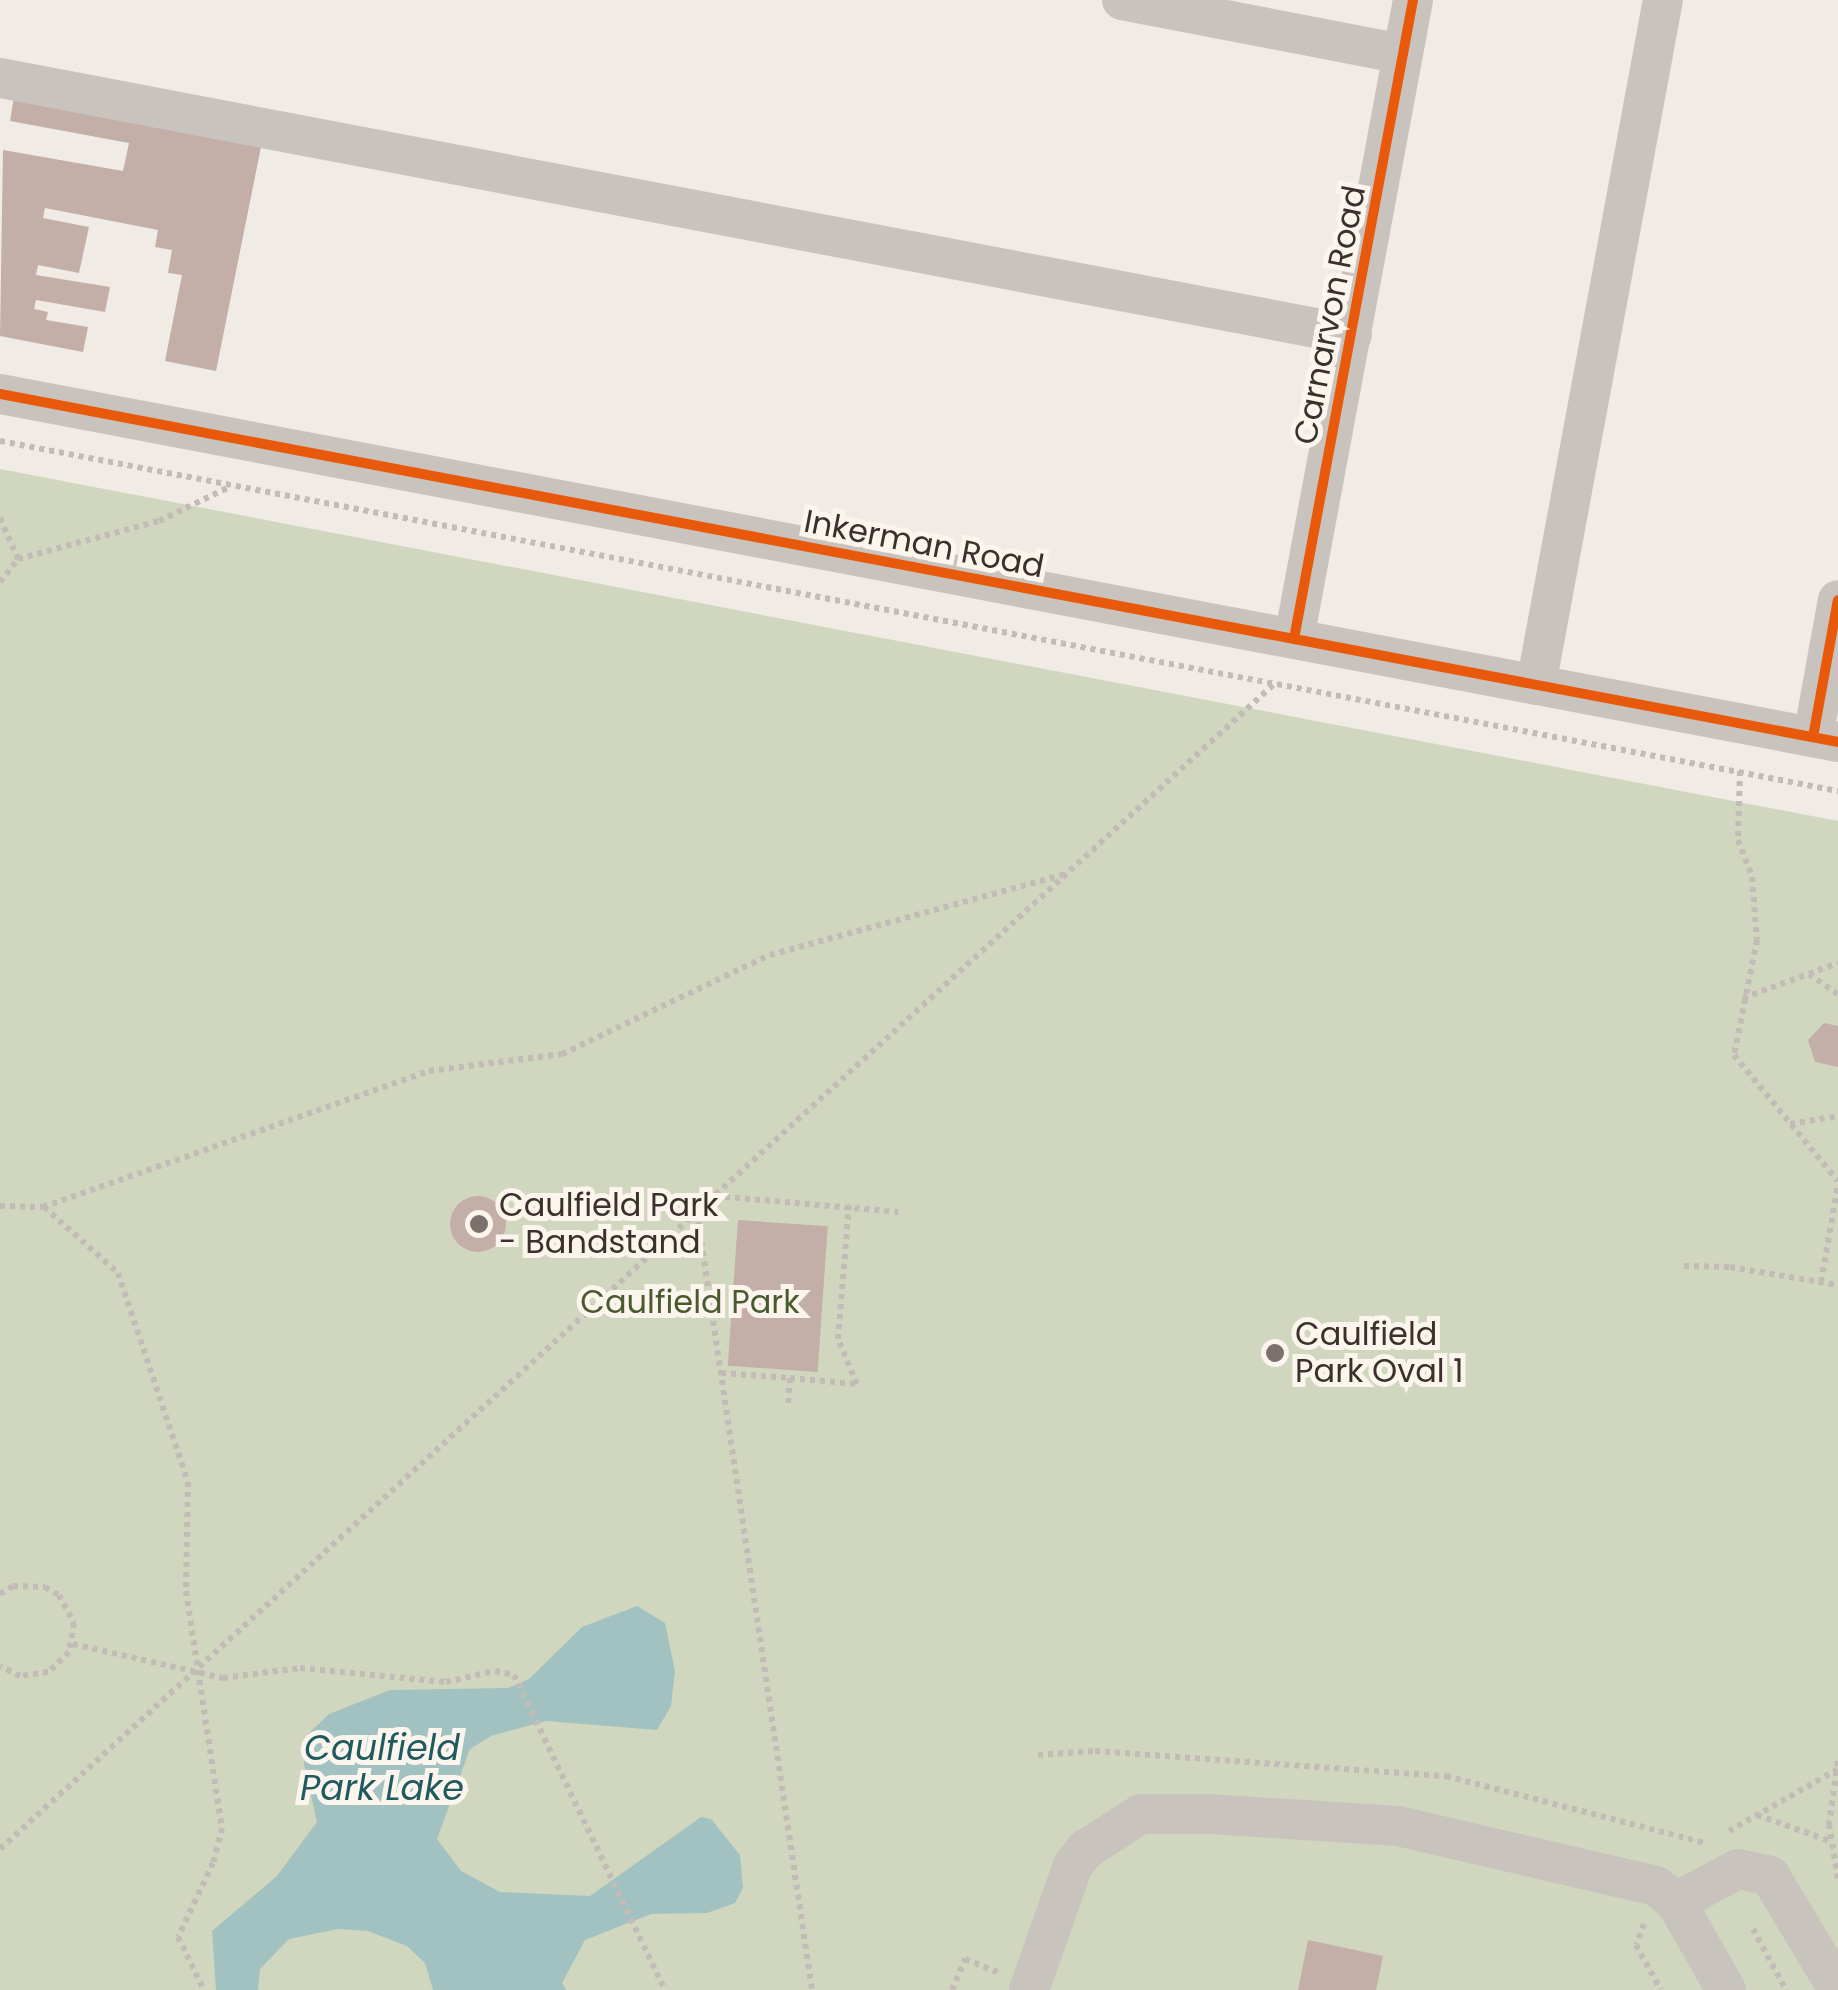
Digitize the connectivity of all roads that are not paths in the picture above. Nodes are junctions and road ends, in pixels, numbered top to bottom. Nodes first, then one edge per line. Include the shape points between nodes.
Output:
1 (1122, 0) edge
2 (1414, 0) edge
3 (1663, 0) edge
4 (1403, 54) junction
5 (0, 78) edge
6 (1352, 335) junction
7 (0, 394) edge
8 (1838, 600) edge
9 (1294, 640) junction
10 (1536, 685) junction
11 (1825, 740) edge
12 (1676, 1902) junction
13 (1030, 1988) edge
14 (1838, 1989) edge
15 (1726, 1990) edge

1 - 4 street
2 - 4 street, Carnarvon Road
3 - 10 street
4 - 6 street, Carnarvon Road
5 - 6 street
6 - 9 street, Carnarvon Road
7 - 9 street, Inkerman Road
8 - 11 street
9 - 10 street, Inkerman Road
10 - 11 street, Inkerman Road
12 - 13 street via 1656,1886 1398,1826 1141,1814 1100,1835 1074,1865
12 - 14 street via 1738,1869 1770,1876
12 - 15 street

